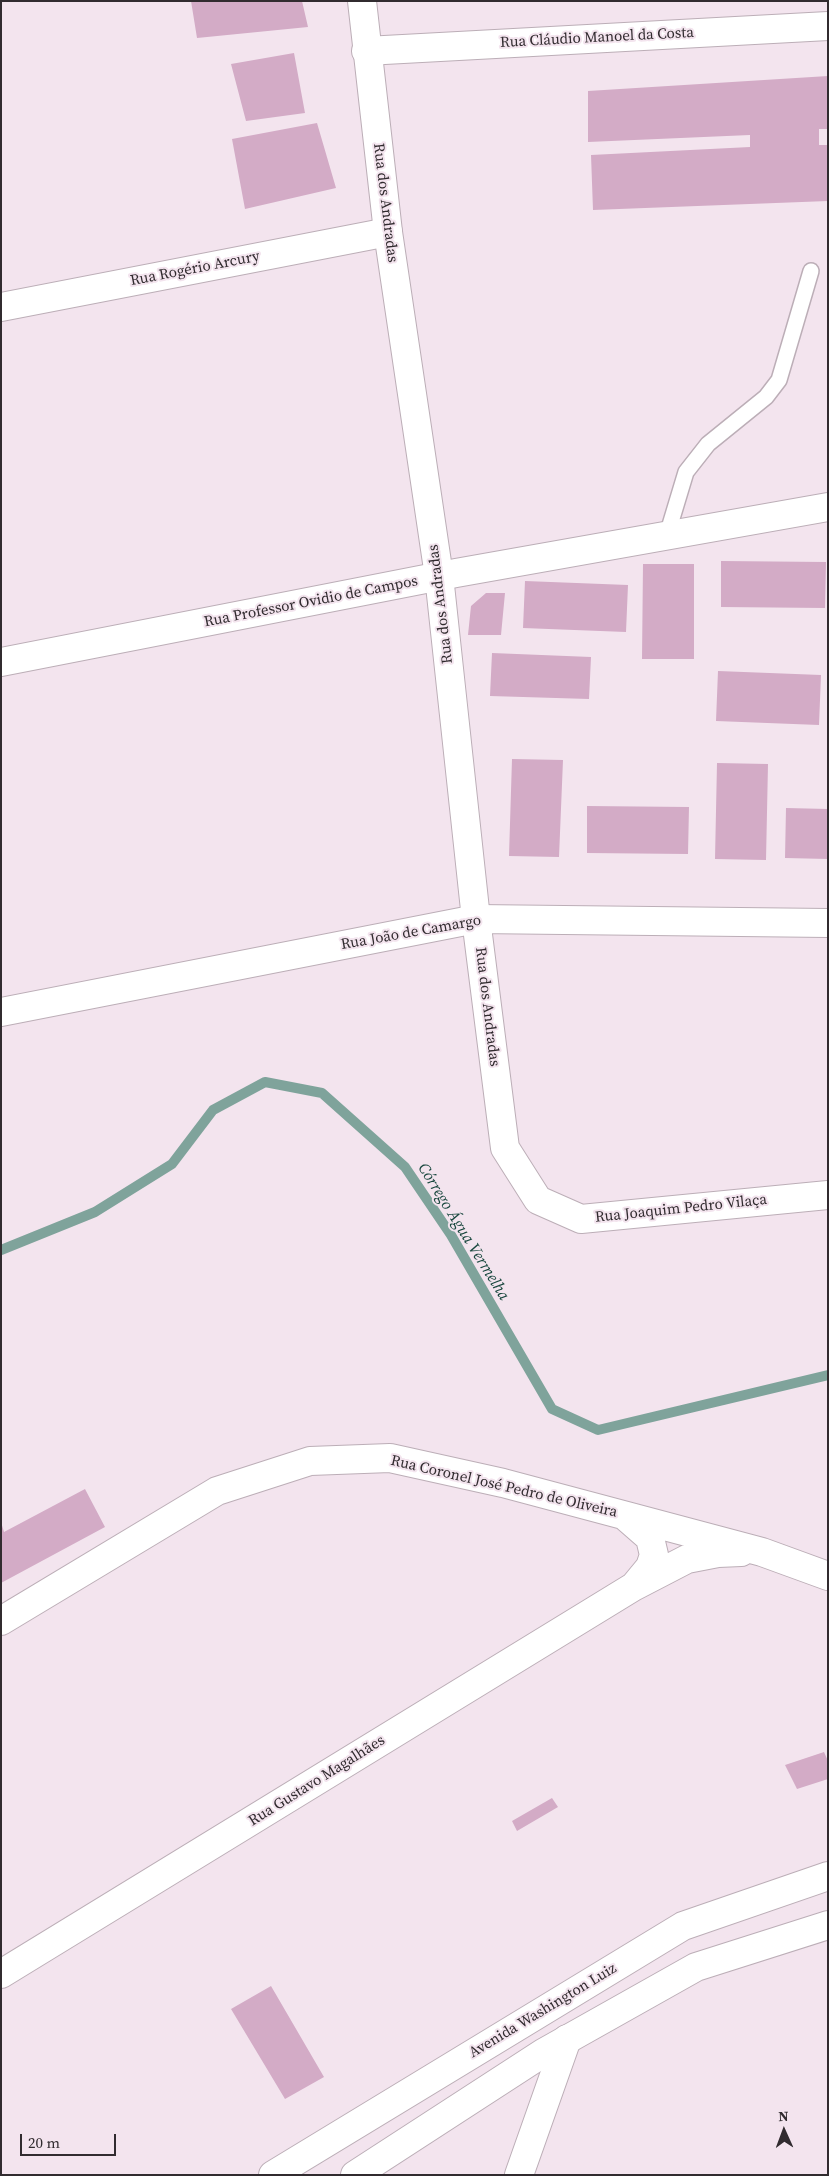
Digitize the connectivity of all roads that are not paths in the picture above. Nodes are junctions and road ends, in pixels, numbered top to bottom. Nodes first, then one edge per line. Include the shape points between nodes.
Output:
1 (362, 1) edge
2 (828, 26) edge
3 (366, 51) junction
4 (388, 232) junction
5 (811, 272) dead end
6 (1, 308) edge
7 (828, 507) edge
8 (667, 535) junction
9 (438, 576) junction
10 (1, 662) edge
11 (476, 919) junction
12 (828, 923) edge
13 (1, 1012) edge
14 (828, 1195) edge
15 (538, 1200) joint
16 (622, 1514) junction
17 (762, 1552) junction
18 (828, 1576) edge
19 (633, 1587) junction
20 (1, 1621) edge
21 (828, 1876) edge
22 (828, 1924) edge
23 (1, 1974) edge
24 (568, 2039) junction
25 (273, 2175) edge
26 (355, 2175) edge
27 (519, 2175) edge

1 - 3 street, Rua dos Andradas
2 - 3 street, Rua Cláudio Manoel da Costa
3 - 4 street, Rua dos Andradas
4 - 6 street, Rua Rogério Arcury
4 - 9 street, Rua dos Andradas
5 - 8 lane via 779,380 766,397 708,444 686,472
7 - 8 street, Rua Professor Ovidio de Campos
8 - 9 street, Rua Professor Ovidio de Campos
9 - 10 street, Rua Professor Ovidio de Campos
9 - 11 street, Rua dos Andradas
11 - 12 street, Rua João de Camargo
11 - 13 street, Rua João de Camargo
11 - 15 street, Rua dos Andradas via 504,1148
14 - 15 street, Rua Joaquim Pedro Vilaça via 581,1219
16 - 17 street, Rua Coronel José Pedro de Oliveira
16 - 19 street, Rua Gustavo Magalhães via 650,1538 654,1555 650,1567
16 - 20 street, Rua Coronel José Pedro de Oliveira via 390,1458 310,1461 218,1491
17 - 18 street, Rua Coronel José Pedro de Oliveira
17 - 19 street, Rua Gustavo Magalhães via 718,1552 687,1560
19 - 23 street, Rua Gustavo Magalhães
21 - 25 street, Avenida Washington Luiz via 683,1926
22 - 24 street via 696,1967
24 - 26 street
24 - 27 street

